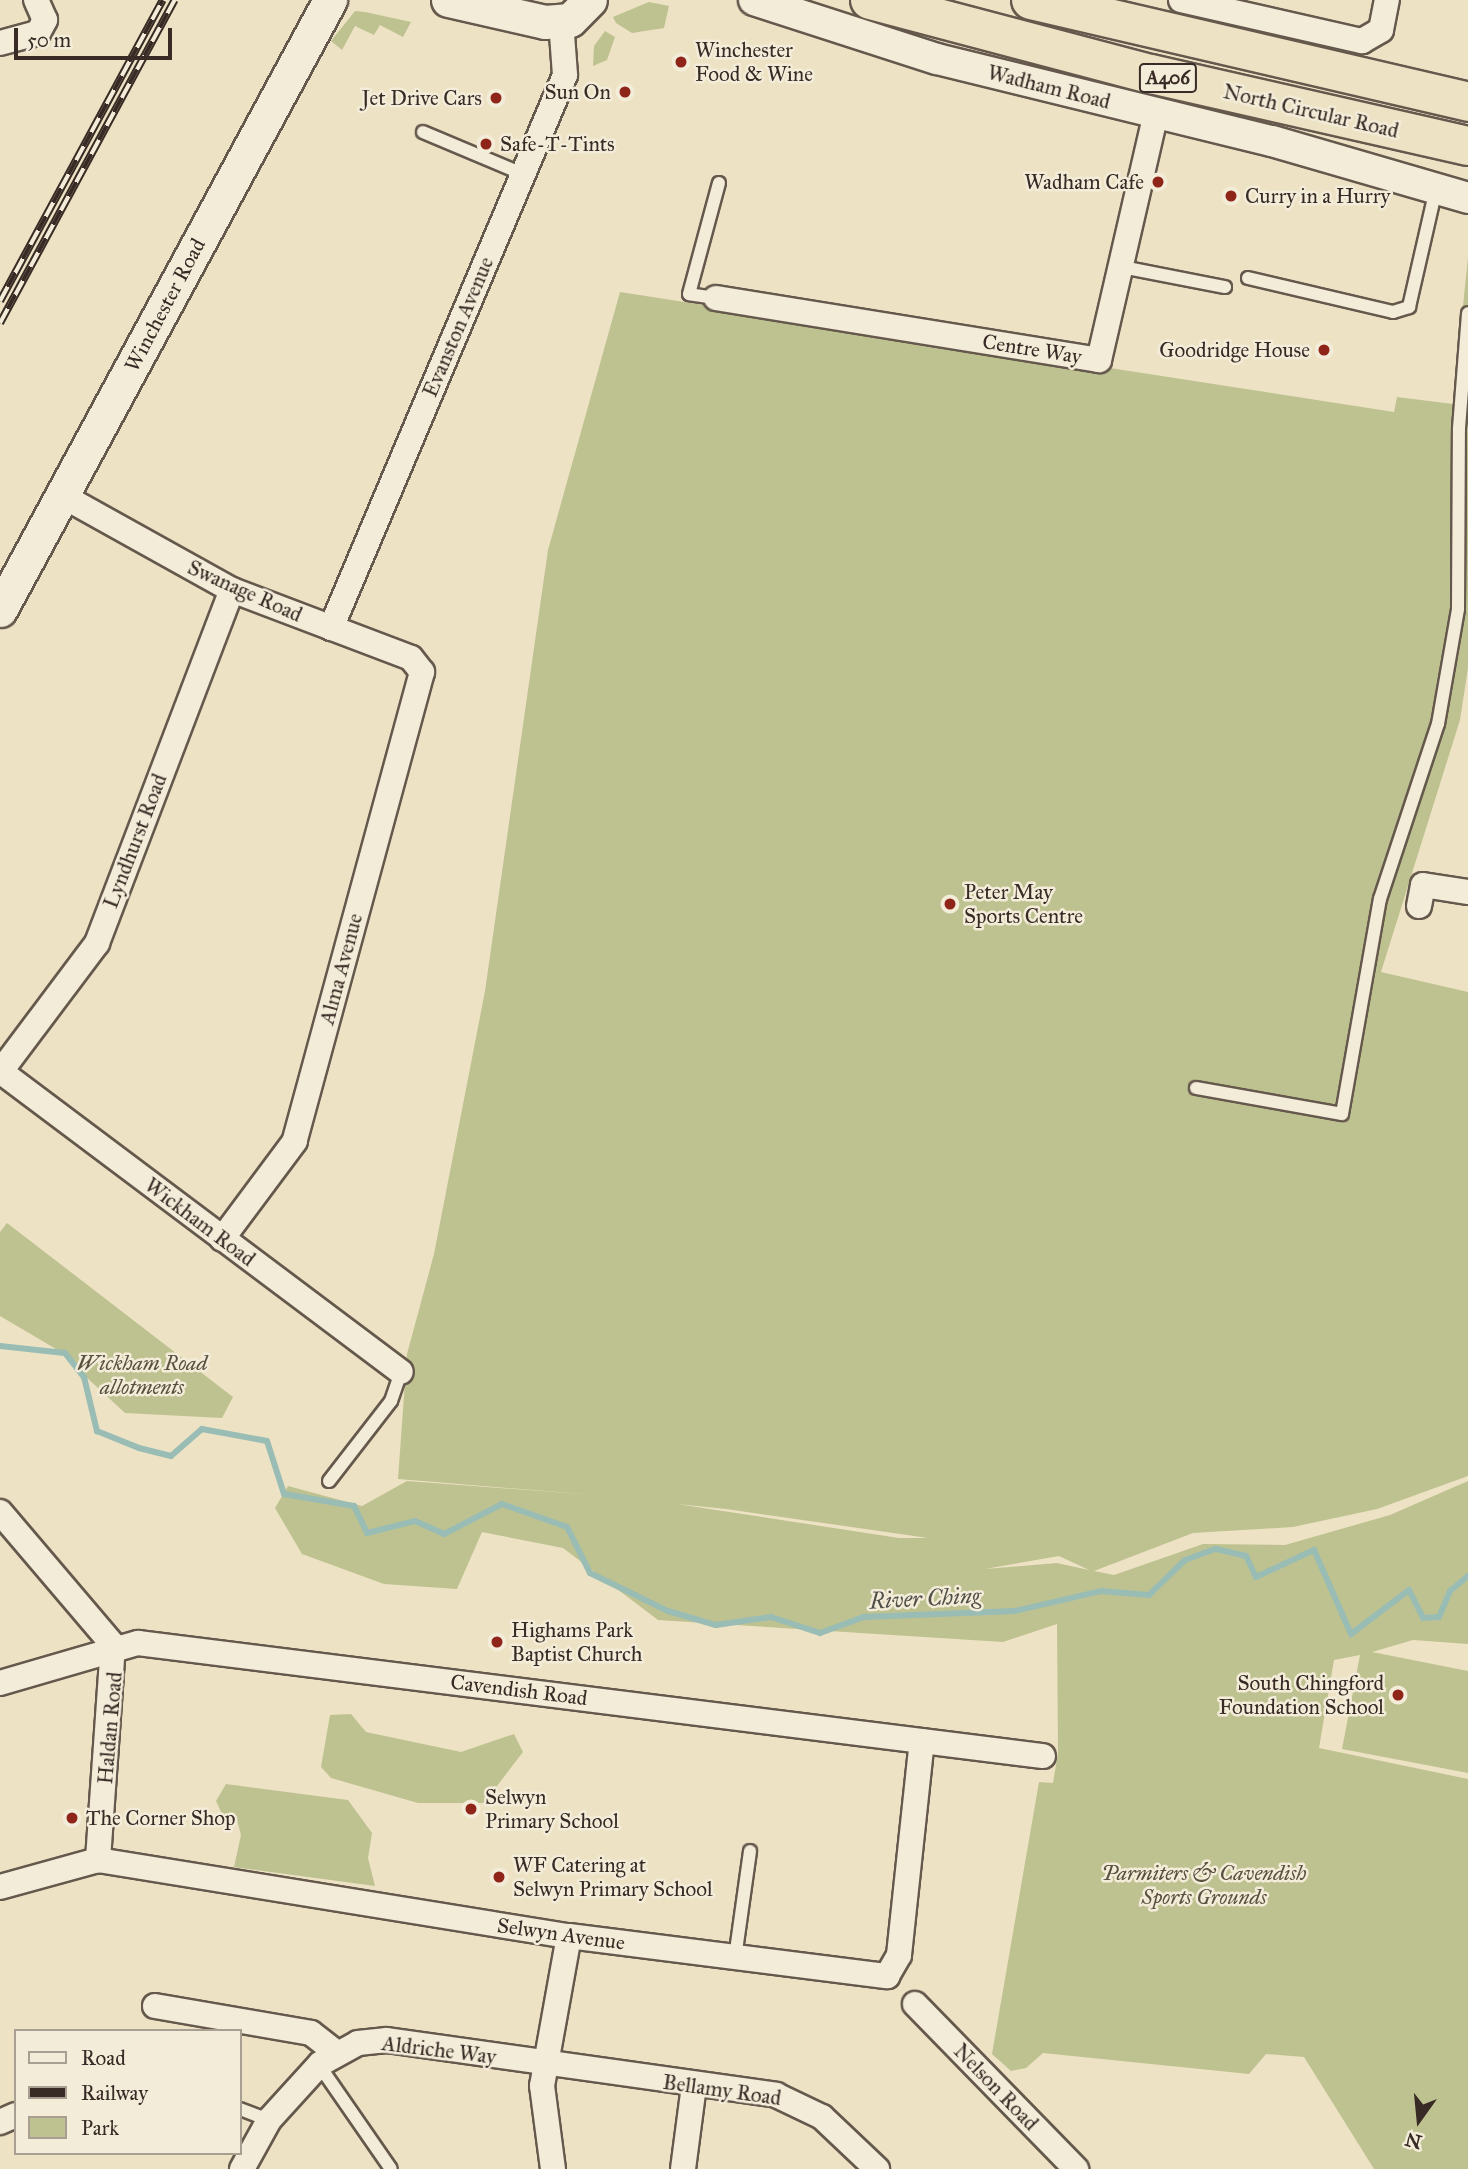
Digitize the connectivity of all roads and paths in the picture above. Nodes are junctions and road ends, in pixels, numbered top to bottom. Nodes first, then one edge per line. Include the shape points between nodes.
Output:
1 (36, 0) edge
2 (330, 0) edge
3 (448, 0) edge
4 (590, 0) edge
5 (754, 0) edge
6 (870, 0) edge
7 (1031, 0) edge
8 (1181, 0) edge
9 (1387, 0) edge
10 (561, 21) junction
11 (0, 43) edge
12 (1468, 102) edge
13 (1156, 114) junction
14 (423, 132) dead end
15 (1468, 146) edge
16 (523, 174) junction
17 (719, 183) dead end
18 (1436, 188) junction
19 (1468, 198) edge
20 (1122, 267) junction
21 (1248, 278) dead end
22 (1225, 287) dead end
23 (716, 298) joint
24 (1468, 313) edge
25 (63, 496) junction
26 (232, 590) junction
27 (0, 610) edge
28 (331, 628) junction
29 (418, 678) joint
30 (1468, 892) edge
31 (1419, 906) dead end
32 (0, 1071) edge
33 (1196, 1088) dead end
34 (222, 1239) junction
35 (401, 1372) joint
36 (329, 1481) dead end
37 (0, 1512) edge
38 (113, 1645) junction
39 (0, 1683) edge
40 (922, 1741) junction
41 (1042, 1756) dead end
42 (750, 1851) dead end
43 (98, 1860) junction
44 (0, 1887) edge
45 (569, 1936) junction
46 (735, 1958) junction
47 (915, 2004) dead end
48 (155, 2006) dead end
49 (328, 2059) junction
50 (543, 2063) junction
51 (694, 2085) junction
52 (242, 2110) edge
53 (269, 2120) junction
54 (242, 2169) edge
55 (391, 2169) edge
56 (553, 2169) edge
57 (683, 2169) edge
58 (877, 2169) edge
59 (1076, 2169) edge

1 - 11 street via 45,20 38,33
2 - 25 main road, Winchester Road
3 - 10 main road
4 - 10 main road
5 - 13 street, Wadham Road via 937,59
6 - 15 highway, North Circular Road / A406 via 1151,74
7 - 12 highway, North Circular Road / A406
8 - 9 street via 1362,41 1381,30
10 - 16 street, Evanston Avenue via 565,75
13 - 18 street, Wadham Road
13 - 20 street, Centre Way
14 - 16 lane
16 - 28 street, Evanston Avenue
17 - 23 lane via 689,294
18 - 19 street, Wadham Road
18 - 21 lane via 1409,307 1393,312
20 - 22 lane
20 - 23 street, Centre Way via 1100,360
24 - 33 lane via 1459,428 1458,609 1438,724 1380,899 1342,1114
25 - 26 street, Swanage Road
25 - 27 main road, Winchester Road
26 - 28 street, Swanage Road
26 - 32 street, Lyndhurst Road via 97,943
28 - 29 street, Swanage Road via 411,658 422,672
29 - 34 street, Alma Avenue via 295,1141
30 - 31 street via 1423,885
32 - 34 street, Wickham Road
34 - 35 street, Wickham Road
35 - 36 lane via 391,1402
37 - 38 street, Haldan Road
38 - 39 street, Cavendish Road
38 - 40 street, Cavendish Road via 138,1643
38 - 43 street, Haldan Road
40 - 41 street, Cavendish Road
40 - 46 street, Selwyn Avenue via 895,1969 876,1977
42 - 46 lane
43 - 44 street, Selwyn Avenue
43 - 45 street, Selwyn Avenue
45 - 46 street, Selwyn Avenue
45 - 50 street
47 - 59 street, Nelson Road
48 - 49 street via 311,2033
49 - 50 street, Aldriche Way via 387,2040
49 - 53 street
49 - 55 lane
50 - 51 street, Bellamy Road
50 - 56 street
51 - 57 street
51 - 58 street, Bellamy Road via 799,2102
52 - 53 lane
53 - 54 street

